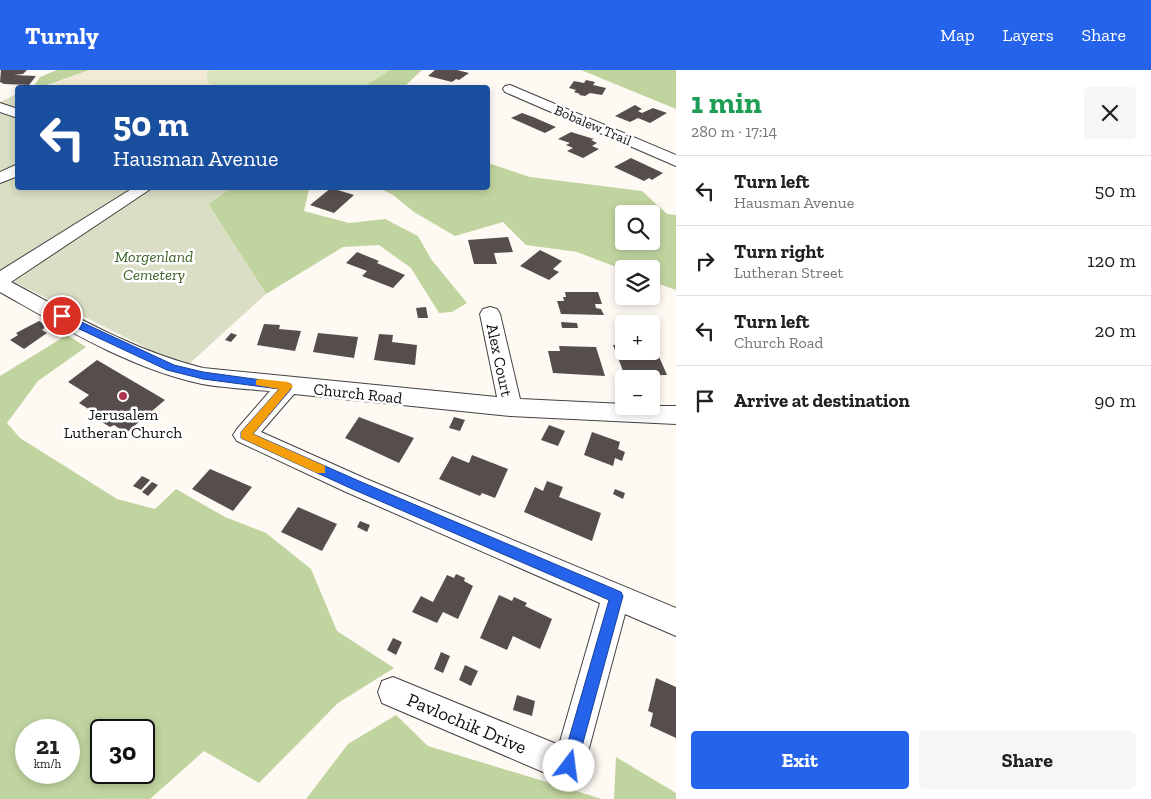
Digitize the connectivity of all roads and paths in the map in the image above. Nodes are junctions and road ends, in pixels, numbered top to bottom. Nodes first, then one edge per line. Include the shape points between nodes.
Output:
1 (510, 89) dead end
2 (0, 107) edge
3 (15, 113) edge
4 (676, 161) edge
5 (15, 170) edge
6 (0, 178) edge
7 (141, 190) edge
8 (0, 280) edge
9 (0, 284) edge
10 (490, 314) dead end
11 (288, 386) junction
12 (510, 407) junction
13 (676, 415) edge
14 (616, 596) junction
15 (676, 622) edge
16 (393, 692) dead end

1 - 4 street, Bobalew Trail
2 - 3 street
5 - 6 street
7 - 8 street
9 - 11 street, Church Road via 93,333 171,368 203,376
10 - 12 street, Alex Court
11 - 12 street, Church Road
11 - 14 street via 245,435
12 - 13 street, Church Road
14 - 15 street
14 - 16 street, Pavlochik Drive via 569,766

